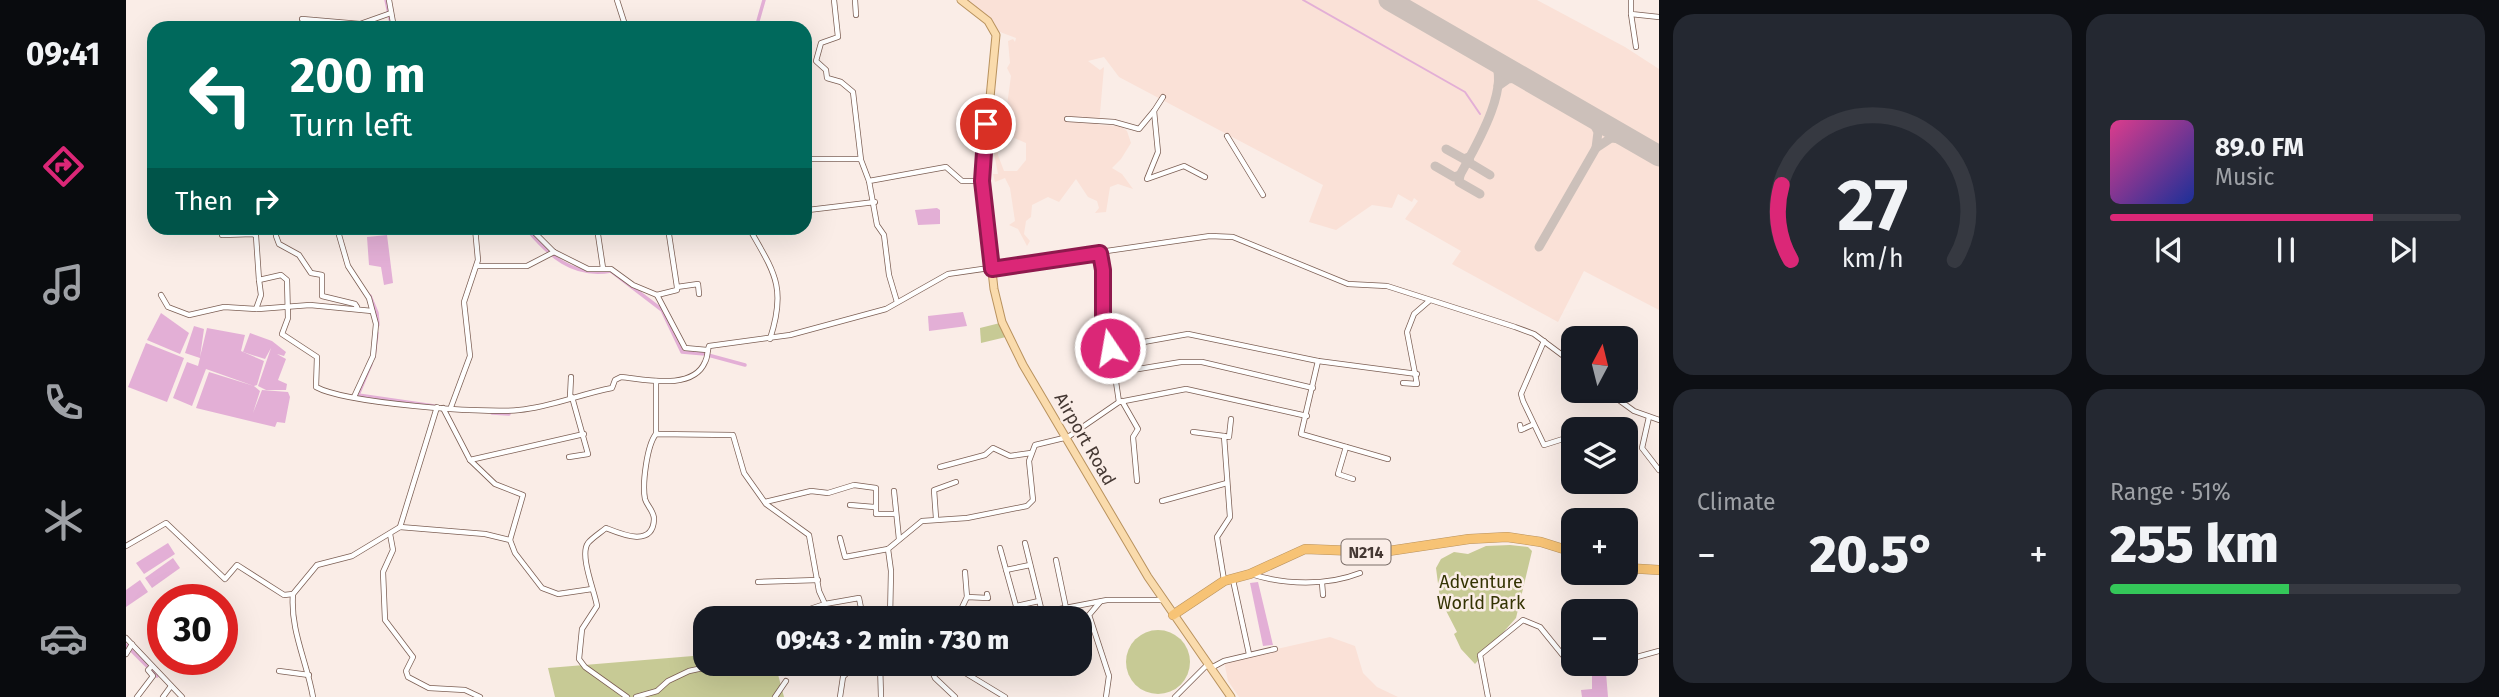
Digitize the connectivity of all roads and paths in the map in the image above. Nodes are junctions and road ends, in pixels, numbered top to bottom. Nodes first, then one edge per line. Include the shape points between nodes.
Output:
1 (389, 0) edge
2 (617, 0) edge
3 (834, 0) edge
4 (855, 0) edge
5 (961, 0) edge
6 (1631, 0) edge
7 (391, 13) junction
8 (1631, 14) junction
9 (856, 15) dead end
10 (1659, 17) edge
11 (302, 19) dead end
12 (325, 21) edge
13 (368, 21) edge
14 (393, 21) edge
15 (624, 21) edge
16 (1636, 47) dead end
17 (1163, 97) dead end
18 (1154, 111) junction
19 (1068, 119) dead end
20 (1227, 136) dead end
21 (812, 159) edge
22 (860, 159) junction
23 (1206, 177) dead end
24 (869, 181) junction
25 (982, 181) junction
26 (1263, 195) dead end
27 (875, 202) junction
28 (812, 210) edge
29 (253, 235) edge
30 (339, 235) edge
31 (475, 235) edge
32 (535, 235) edge
33 (598, 235) edge
34 (669, 235) edge
35 (754, 235) edge
36 (276, 236) dead end
37 (1100, 253) junction
38 (551, 255) junction
39 (477, 266) junction
40 (603, 268) junction
41 (992, 269) junction
42 (258, 280) junction
43 (677, 286) junction
44 (699, 294) dead end
45 (161, 295) dead end
46 (657, 295) junction
47 (1429, 301) junction
48 (897, 302) junction
49 (288, 307) junction
50 (357, 308) junction
51 (256, 309) junction
52 (372, 311) junction
53 (770, 339) junction
54 (1544, 341) junction
55 (1110, 348) junction
56 (707, 350) junction
57 (1561, 354) edge
58 (1318, 361) junction
59 (1114, 373) junction
60 (1417, 374) junction
61 (570, 377) dead end
62 (656, 381) junction
63 (1403, 383) dead end
64 (1312, 388) junction
65 (354, 397) junction
66 (571, 397) junction
67 (1120, 402) junction
68 (1623, 403) edge
69 (440, 407) junction
70 (451, 408) junction
71 (1307, 416) junction
72 (1649, 417) junction
73 (1231, 419) dead end
74 (1659, 420) edge
75 (1520, 425) dead end
76 (1532, 425) junction
77 (1193, 432) dead end
78 (584, 434) junction
79 (656, 434) junction
80 (1224, 436) junction
81 (1068, 437) junction
82 (1561, 440) edge
83 (1346, 447) junction
84 (1031, 453) junction
85 (569, 457) dead end
86 (1388, 459) dead end
87 (470, 460) junction
88 (940, 467) dead end
89 (1659, 470) edge
90 (1353, 479) dead end
91 (1137, 481) dead end
92 (956, 482) dead end
93 (1227, 483) junction
94 (894, 491) dead end
95 (1162, 501) dead end
96 (764, 502) junction
97 (850, 505) dead end
98 (874, 507) junction
99 (894, 514) junction
100 (936, 518) junction
101 (400, 527) junction
102 (390, 534) junction
103 (840, 538) dead end
104 (900, 539) junction
105 (510, 540) junction
106 (1025, 543) dead end
107 (126, 546) edge
108 (1000, 548) dead end
109 (888, 549) junction
110 (1561, 549) edge
111 (1056, 560) dead end
112 (1030, 565) junction
113 (1638, 569) edge
114 (1006, 570) junction
115 (1659, 570) edge
116 (965, 572) dead end
117 (1360, 573) dead end
118 (1250, 574) junction
119 (1228, 579) junction
120 (818, 580) junction
121 (758, 582) dead end
122 (1322, 583) junction
123 (592, 589) junction
124 (293, 594) junction
125 (987, 594) dead end
126 (1324, 595) dead end
127 (967, 597) junction
128 (1165, 600) junction
129 (1039, 601) junction
130 (1101, 601) junction
131 (825, 604) junction
132 (819, 606) edge
133 (861, 606) edge
134 (890, 606) edge
135 (963, 606) edge
136 (1040, 606) edge
137 (1066, 606) edge
138 (1076, 606) edge
139 (1173, 615) junction
140 (126, 638) edge
141 (132, 644) junction
142 (1275, 649) dead end
143 (1659, 651) edge
144 (127, 652) edge
145 (1561, 653) edge
146 (1249, 654) junction
147 (1638, 657) edge
148 (147, 664) edge
149 (1208, 667) junction
150 (693, 670) edge
151 (279, 671) dead end
152 (153, 675) edge
153 (158, 675) edge
154 (309, 675) junction
155 (844, 676) edge
156 (880, 676) edge
157 (934, 676) edge
158 (970, 676) edge
159 (786, 681) dead end
160 (171, 686) junction
161 (137, 697) edge
162 (163, 697) edge
163 (182, 697) edge
164 (313, 697) edge
165 (480, 697) edge
166 (627, 697) edge
167 (636, 697) edge
168 (775, 697) edge
169 (840, 697) edge
170 (881, 697) edge
171 (956, 697) edge
172 (1005, 697) edge
173 (1106, 697) edge
174 (1175, 697) edge
175 (1231, 697) edge
176 (1488, 697) edge

1 - 7 street
2 - 15 street
3 - 22 street via 838,37 821,43 816,61 826,70 827,78 853,92
4 - 9 street
5 - 25 main road, Airport Road via 988,21 996,35
6 - 8 street
7 - 13 street
7 - 14 street
8 - 10 street
8 - 16 street
11 - 12 street
17 - 18 street
18 - 19 street via 1139,129
18 - 23 street via 1158,152 1147,179 1184,166
20 - 26 street
21 - 22 street
22 - 24 street
24 - 25 street via 946,167 962,181
24 - 27 street
25 - 41 main road, Airport Road
27 - 28 street
27 - 48 street
29 - 42 street via 257,236
30 - 52 street via 348,266
31 - 39 street
32 - 38 street
33 - 40 street
34 - 43 street
35 - 53 street via 772,269 779,295
36 - 50 street via 279,244 299,255 310,273 322,275 322,296
37 - 41 street
37 - 47 street via 1210,236 1233,237 1348,284 1387,286
37 - 55 street via 1103,324
38 - 39 street via 527,266
38 - 40 street via 595,271
39 - 70 street via 464,302 470,356
40 - 46 street
41 - 48 street via 948,274
41 - 81 main road, Airport Road via 1004,327
42 - 49 street via 277,275 287,280
42 - 51 street via 261,295
43 - 44 street via 698,284
43 - 46 street via 677,290
45 - 51 street via 168,307 189,315 224,307
46 - 56 street via 685,348
47 - 54 street via 1527,331
47 - 60 street via 1414,314 1407,332
48 - 53 street via 887,309
49 - 50 street
49 - 51 street
49 - 65 street via 282,334 317,357 316,387
50 - 52 street
52 - 65 street via 376,324 373,356
53 - 56 street via 718,344
54 - 57 street
54 - 76 street via 1521,394
55 - 58 street via 1188,334
55 - 59 street
56 - 62 street via 705,363 694,374 676,381
58 - 60 street
58 - 64 street
59 - 64 street via 1202,362
59 - 67 street
60 - 63 street via 1417,384
61 - 66 street
62 - 66 street via 621,377 612,388
62 - 79 street
64 - 71 street
65 - 69 street
66 - 70 street via 559,404 520,410
66 - 78 street
67 - 71 street via 1186,389
67 - 81 street
67 - 91 street via 1138,429 1133,437
68 - 72 street
69 - 70 street
69 - 87 street
69 - 101 street
71 - 83 street via 1301,434
72 - 74 street
72 - 89 street via 1642,449
73 - 80 street via 1229,437
75 - 76 street via 1521,430
76 - 82 street via 1544,445
77 - 80 street
78 - 85 street via 588,454
78 - 87 street
79 - 96 street via 733,435 744,473
79 - 123 street via 648,451 645,499 653,513 652,529 630,538 606,528 588,542
80 - 93 street
81 - 84 street via 1035,445
81 - 128 main road, Airport Road via 1127,543
83 - 86 street
83 - 90 street via 1338,474
84 - 88 street via 1010,456 992,448 985,455
84 - 100 street via 1034,492 1027,506
87 - 105 street via 495,484 523,495
92 - 100 street via 934,490
93 - 95 street
93 - 119 street via 1230,517 1217,537
94 - 99 street
96 - 98 street via 854,485 876,488
96 - 120 street via 807,532
97 - 98 street
98 - 99 street via 876,514
99 - 104 street
100 - 104 street via 922,521
101 - 102 street
101 - 105 street
102 - 124 street via 352,556 317,565
102 - 165 street via 393,550 383,572 385,620 413,657 408,677 429,688 465,690
103 - 109 street via 845,557
104 - 109 street
105 - 123 street via 542,588 558,594
106 - 112 street
107 - 124 street via 166,523 225,579 237,565 284,595
108 - 114 street
109 - 134 street
110 - 118 highway, N214 via 1507,537 1382,552 1312,548
111 - 137 street
112 - 114 street
112 - 129 street
113 - 115 highway
114 - 129 street via 1016,606
116 - 127 street
117 - 122 street
118 - 119 highway, N214
118 - 122 street
119 - 139 highway, N214
119 - 146 street
120 - 121 street
120 - 131 street
122 - 126 street
123 - 166 street via 597,606 582,629 579,659
124 - 154 street via 294,628
125 - 127 street via 988,598
127 - 135 street
128 - 130 street
128 - 139 main road, Airport Road
129 - 136 street
130 - 138 street
130 - 173 street via 1089,615 1109,676
131 - 132 street
131 - 133 street via 859,598
139 - 149 main road, Airport Road
140 - 141 street
141 - 144 street
141 - 148 street
142 - 146 street
143 - 147 street
145 - 176 street via 1540,626 1523,620 1516,623 1480,655
146 - 149 street
149 - 174 street
149 - 175 main road, Airport Road
150 - 167 street via 657,691
151 - 154 street
152 - 161 street
153 - 160 street
154 - 164 street
155 - 169 street
156 - 170 street
157 - 171 street
158 - 172 street
159 - 168 street
160 - 162 street
160 - 163 street

